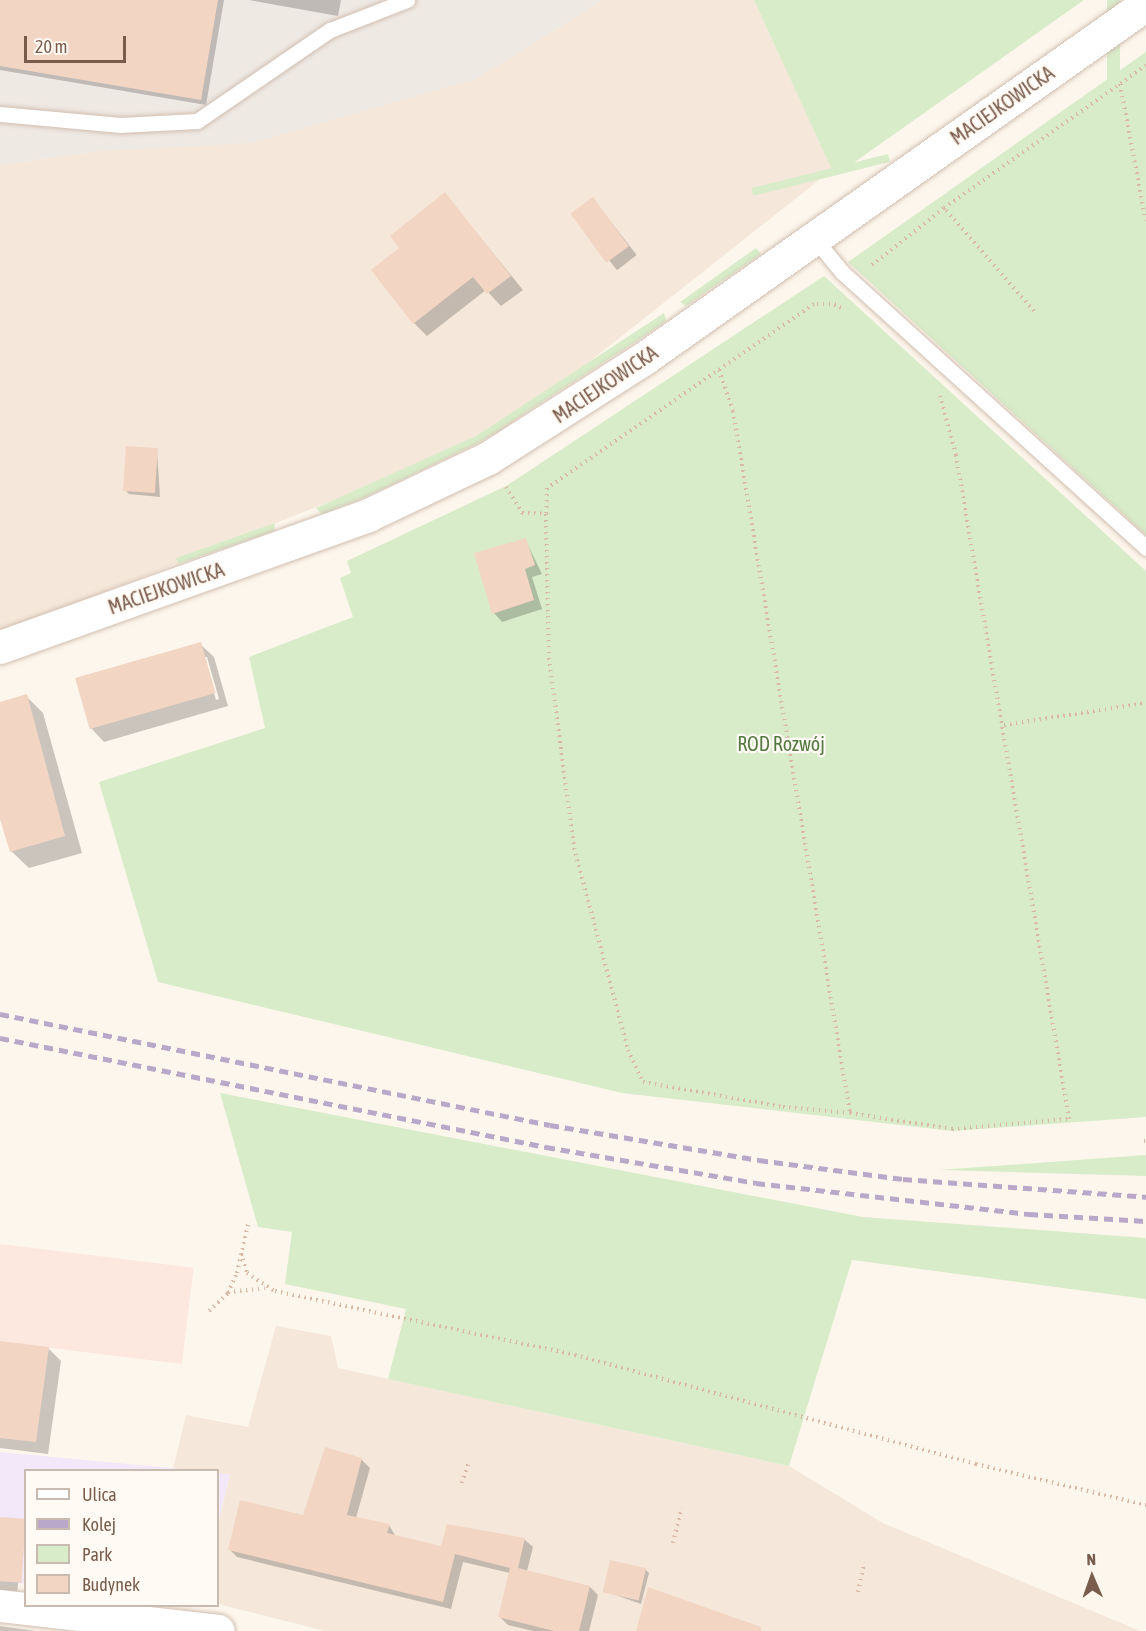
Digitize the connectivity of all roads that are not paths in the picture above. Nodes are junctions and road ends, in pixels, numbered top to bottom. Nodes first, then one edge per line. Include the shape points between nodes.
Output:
1 (407, 0) edge
2 (1146, 4) edge
3 (0, 114) edge
4 (814, 238) junction
5 (1146, 548) edge
6 (0, 647) edge
7 (2, 1614) edge
8 (219, 1631) edge

1 - 3 lane via 330,30 197,121 120,125
2 - 4 street, MACIEJKOWICKA
4 - 5 lane via 855,283
4 - 6 street, MACIEJKOWICKA via 585,399 456,474 327,531
7 - 8 street

